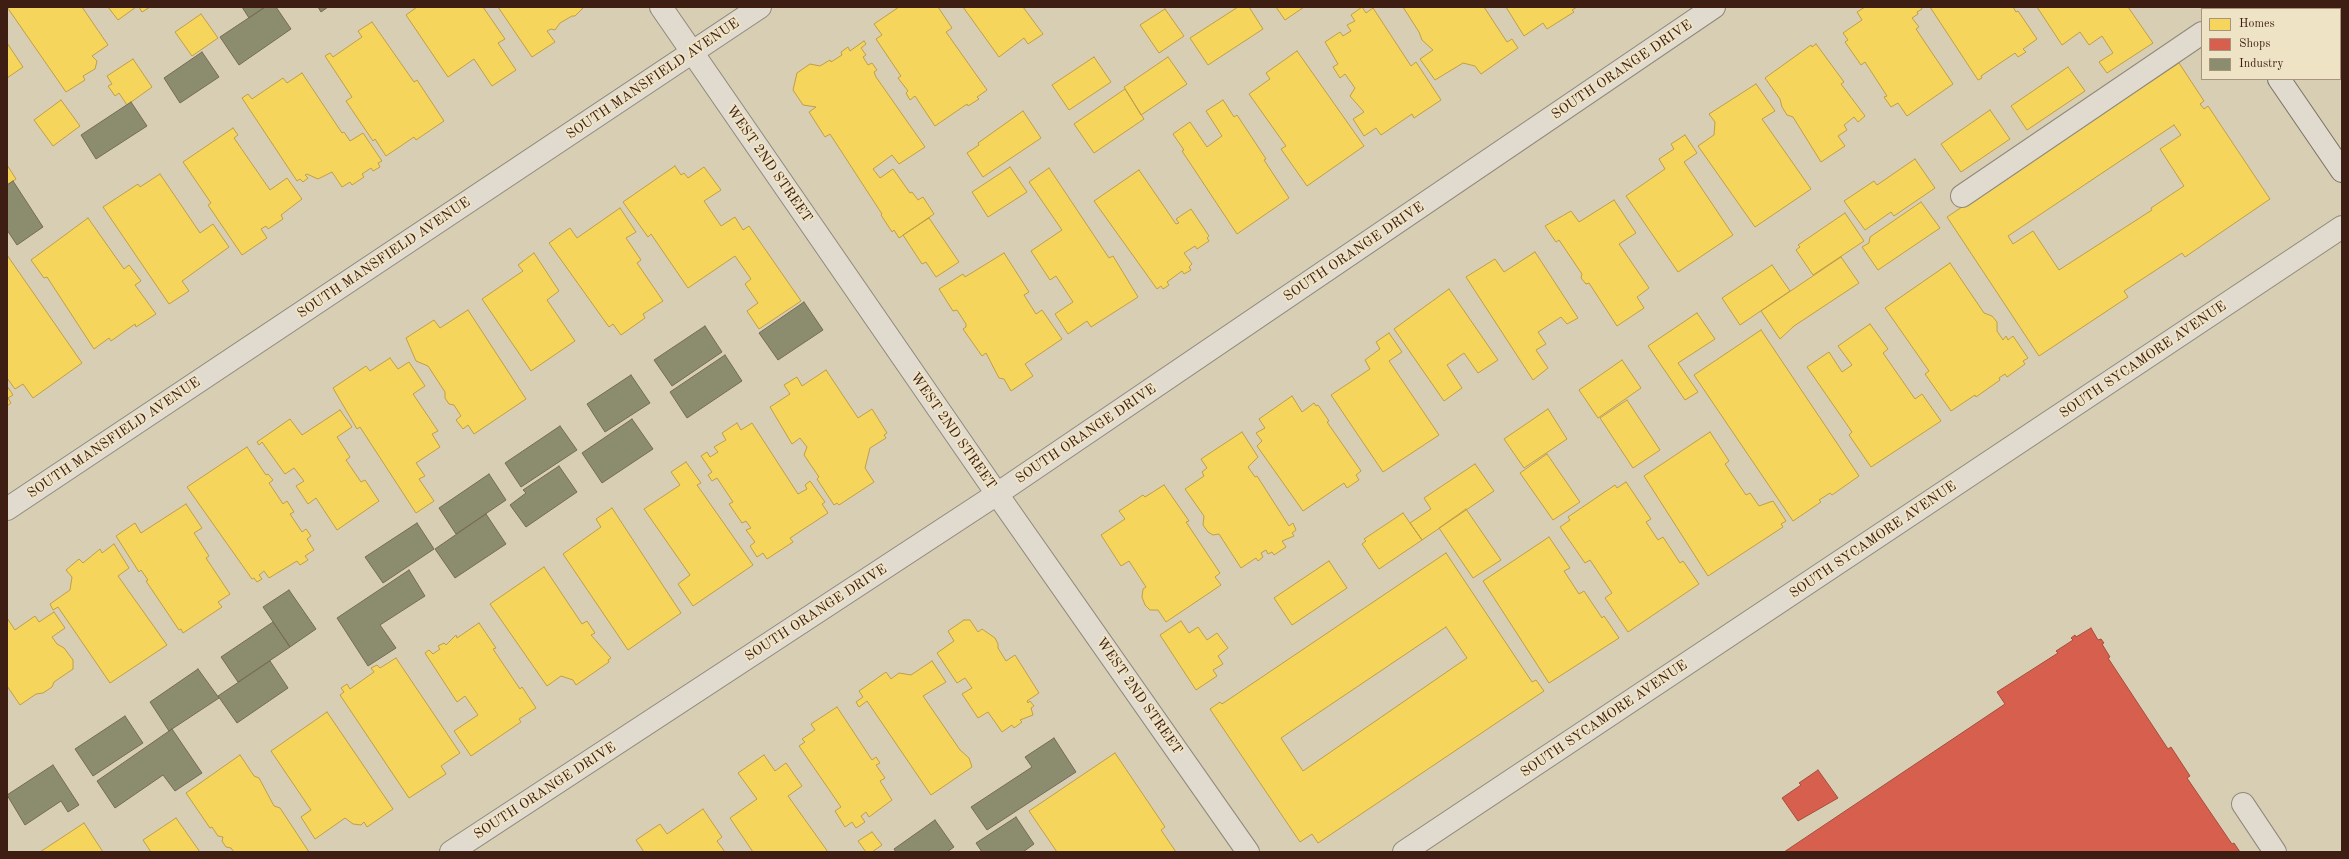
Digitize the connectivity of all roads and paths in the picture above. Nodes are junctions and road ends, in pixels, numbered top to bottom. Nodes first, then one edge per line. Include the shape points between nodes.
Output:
1 (661, 7) edge
2 (760, 7) edge
3 (1714, 7) edge
4 (2201, 34) edge
5 (692, 53) junction
6 (2280, 80) edge
7 (2342, 171) edge
8 (1962, 196) dead end
9 (2342, 227) edge
10 (997, 494) junction
11 (7, 509) edge
12 (2243, 804) dead end
13 (451, 852) edge
14 (1248, 852) edge
15 (1404, 852) edge
16 (2275, 852) edge

1 - 5 street, WEST 2ND STREET
2 - 5 street, SOUTH MANSFIELD AVENUE
3 - 10 street, SOUTH ORANGE DRIVE
4 - 8 street
5 - 10 street, WEST 2ND STREET
5 - 11 street, SOUTH MANSFIELD AVENUE
6 - 7 street
9 - 15 street, SOUTH SYCAMORE AVENUE
10 - 13 street, SOUTH ORANGE DRIVE
10 - 14 street, WEST 2ND STREET
12 - 16 street

